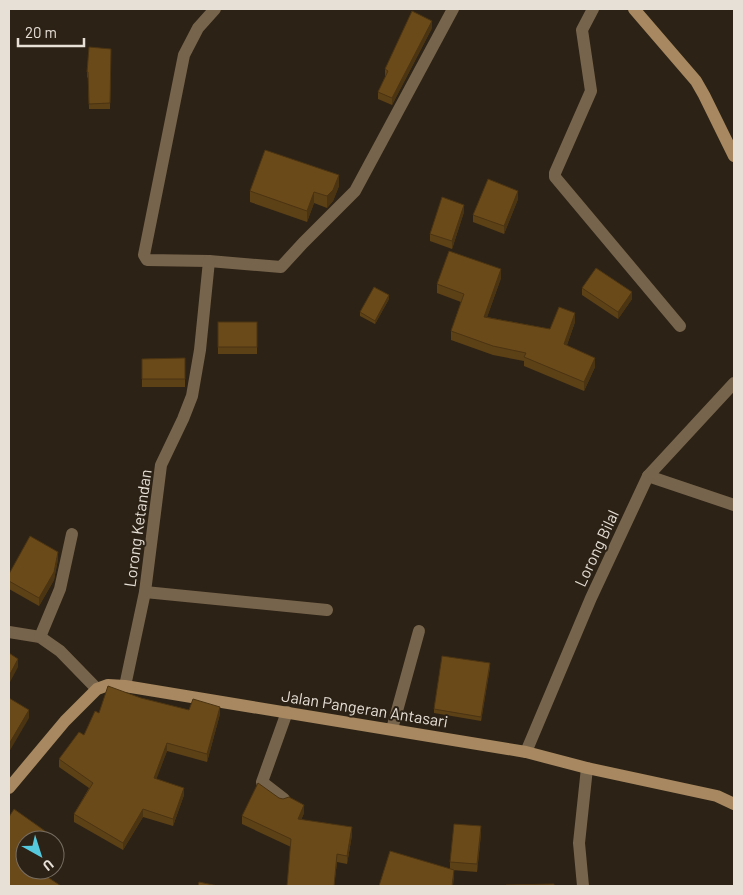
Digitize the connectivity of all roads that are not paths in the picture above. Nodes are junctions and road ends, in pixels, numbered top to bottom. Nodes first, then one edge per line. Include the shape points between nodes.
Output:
1 (215, 9) edge
2 (453, 9) edge
3 (593, 9) edge
4 (634, 9) edge
5 (734, 156) edge
6 (209, 261) junction
7 (680, 326) dead end
8 (734, 383) edge
9 (648, 476) junction
10 (734, 505) edge
11 (72, 534) dead end
12 (145, 592) junction
13 (327, 610) dead end
14 (419, 631) dead end
15 (9, 632) edge
16 (40, 637) junction
17 (125, 686) junction
18 (97, 689) junction
19 (287, 712) junction
20 (392, 729) junction
21 (526, 752) junction
22 (587, 768) junction
23 (9, 788) edge
24 (284, 799) edge
25 (734, 804) edge
26 (583, 886) edge

1 - 6 street via 198,28 184,55 144,254 147,260
2 - 6 street via 356,191 281,267
3 - 7 street via 582,30 591,91 555,178
4 - 5 street via 696,82
6 - 12 street, Lorong Ketandan via 192,396 161,465
8 - 9 street, Lorong Bilal
9 - 10 street
9 - 21 street, Lorong Bilal via 591,598
11 - 16 street via 60,590
12 - 13 street
12 - 17 street, Lorong Ketandan
14 - 20 street
15 - 16 street
16 - 18 street via 60,651
17 - 18 street, Jalan Pangeran Antasari via 108,685
17 - 19 street, Jalan Pangeran Antasari
18 - 23 street via 64,721
19 - 20 street, Jalan Pangeran Antasari
19 - 24 street via 262,782
20 - 21 street, Jalan Pangeran Antasari
21 - 22 street, Jalan Pangeran Antasari
22 - 25 street, Jalan Pangeran Antasari via 717,796
22 - 26 street via 579,843

